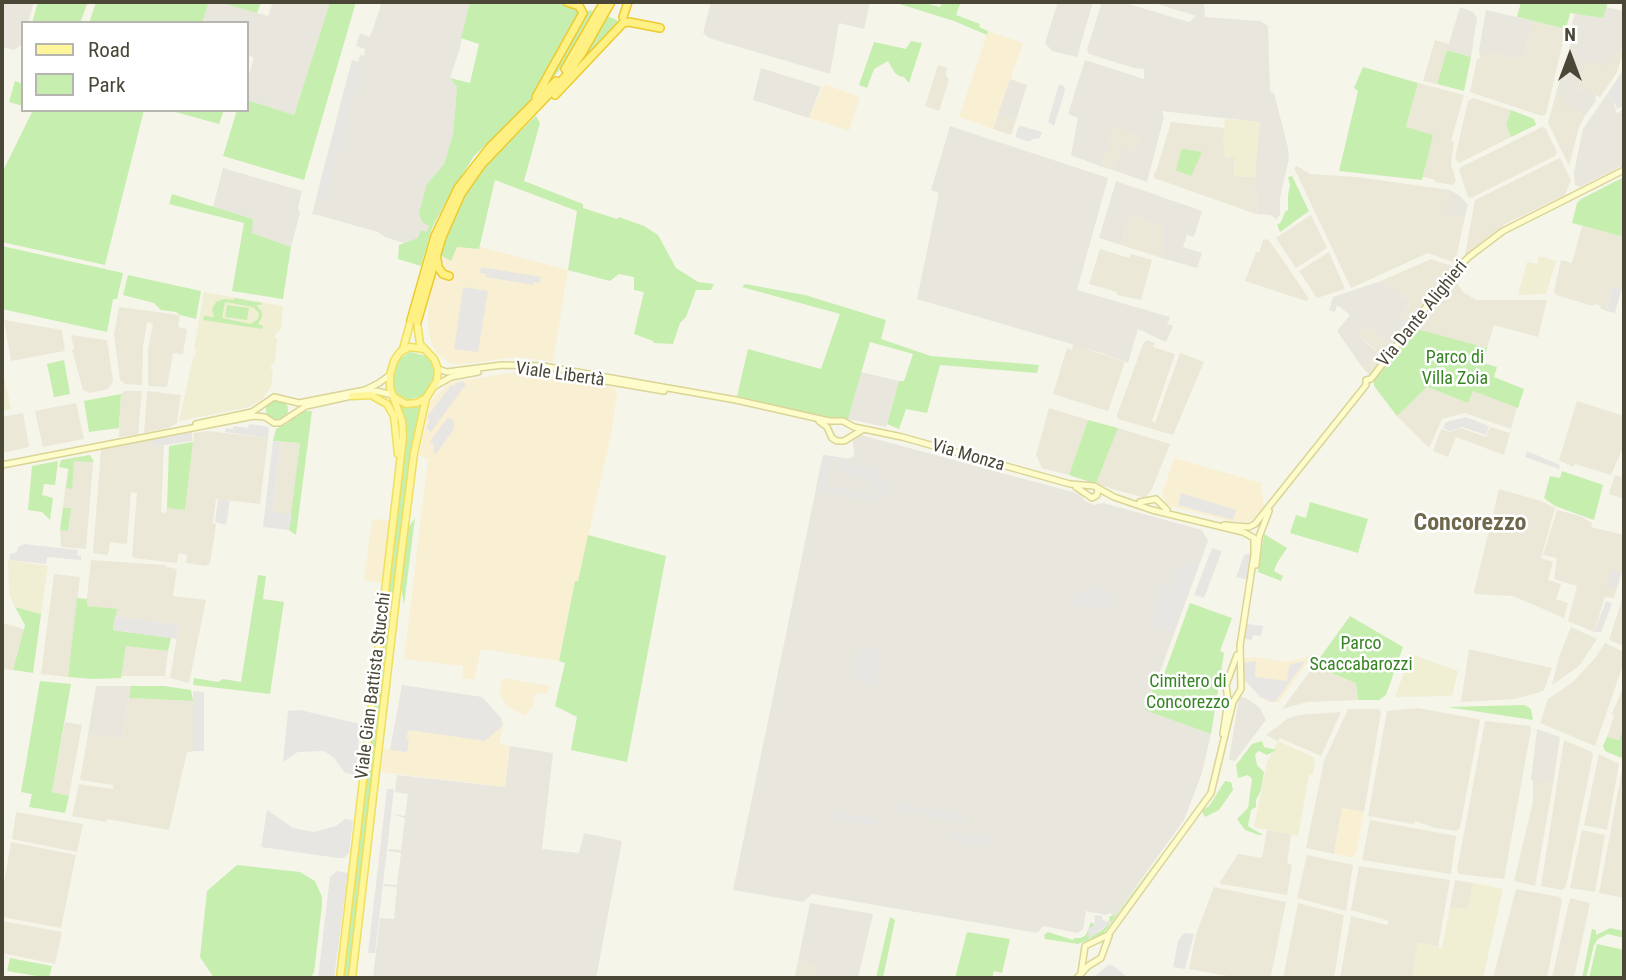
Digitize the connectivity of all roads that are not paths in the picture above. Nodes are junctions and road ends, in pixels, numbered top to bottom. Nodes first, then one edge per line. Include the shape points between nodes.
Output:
1 (567, 2) edge
2 (604, 2) edge
3 (611, 2) edge
4 (628, 2) edge
5 (619, 28) junction
6 (660, 28) dead end
7 (537, 109) junction
8 (527, 111) junction
9 (1624, 170) edge
10 (436, 255) junction
11 (449, 276) dead end
12 (414, 321) junction
13 (403, 349) junction
14 (424, 349) junction
15 (438, 369) junction
16 (390, 375) junction
17 (435, 386) junction
18 (688, 392) junction
19 (393, 395) junction
20 (352, 396) junction
21 (426, 398) junction
22 (268, 401) junction
23 (288, 401) junction
24 (803, 415) junction
25 (267, 418) junction
26 (287, 419) junction
27 (835, 422) junction
28 (849, 426) junction
29 (182, 429) junction
30 (867, 429) junction
31 (829, 431) junction
32 (849, 437) junction
33 (2, 465) edge
34 (400, 472) junction
35 (1070, 484) junction
36 (1090, 486) junction
37 (1097, 489) junction
38 (1086, 493) junction
39 (1096, 496) junction
40 (1114, 496) junction
41 (1150, 501) junction
42 (1133, 502) junction
43 (1160, 504) junction
44 (1271, 505) junction
45 (1152, 509) junction
46 (1252, 525) junction
47 (1261, 529) junction
48 (1254, 537) junction
49 (1240, 644) junction
50 (1240, 683) junction
51 (1227, 685) junction
52 (1236, 694) junction
53 (1221, 752) junction
54 (1119, 921) junction
55 (1093, 943) junction
56 (1102, 951) junction
57 (1083, 956) junction
58 (1093, 963) junction
59 (1079, 976) edge
60 (340, 978) edge
61 (352, 978) edge

1 - 8 highway via 579,6 583,13
2 - 8 highway via 561,75
3 - 7 highway via 578,60
4 - 5 highway
5 - 6 highway via 629,22
5 - 7 highway via 570,82
7 - 10 highway via 470,180
8 - 12 highway via 478,161 451,201 435,236
9 - 44 main road, Via Dante Alighieri via 1490,239 1452,273
10 - 11 highway via 438,267
10 - 12 highway
12 - 13 main road
12 - 14 main road
13 - 14 main road
13 - 16 main road
14 - 15 main road
15 - 17 main road, Viale Gian Battista Stucchi
15 - 18 main road, Viale Libertà via 452,372 530,365
16 - 19 main road, Viale Gian Battista Stucchi
16 - 23 main road via 365,390 299,403
17 - 18 main road, Viale Libertà via 454,376 525,368
17 - 21 main road, Viale Gian Battista Stucchi
18 - 24 main road
19 - 20 main road via 376,391
19 - 21 main road via 410,404
19 - 34 main road, Viale Gian Battista Stucchi via 403,429
20 - 26 main road via 306,406
20 - 34 main road via 375,397 391,410
21 - 61 main road, Viale Gian Battista Stucchi via 414,453
22 - 23 main road via 277,397
22 - 25 main road
22 - 29 main road via 252,412
23 - 26 main road
24 - 27 main road
24 - 31 main road
25 - 26 main road via 277,423
25 - 29 main road via 254,416
27 - 28 main road
27 - 31 main road
28 - 30 main road, Via Monza
28 - 32 main road
29 - 33 main road
30 - 32 main road
30 - 35 main road, Via Monza
31 - 32 main road via 836,441
34 - 60 main road, Viale Gian Battista Stucchi
35 - 36 main road, Via Monza
35 - 38 main road, Via Monza
36 - 37 main road
36 - 38 main road
37 - 39 main road
37 - 40 main road
38 - 39 main road via 1090,498
39 - 40 main road
40 - 42 main road
41 - 42 main road
41 - 43 main road
41 - 45 main road
42 - 45 main road
43 - 45 main road
43 - 46 main road via 1166,510 1215,523
44 - 46 main road, Via Dante Alighieri
44 - 47 main road, Via Dante Alighieri
45 - 48 main road
46 - 47 main road
46 - 48 main road
47 - 48 main road, Via Dante Alighieri
48 - 49 main road
49 - 50 main road
49 - 51 main road
50 - 51 main road via 1235,679
50 - 52 main road
51 - 52 main road via 1230,694
51 - 53 main road
52 - 53 main road
53 - 54 main road via 1207,800
54 - 55 main road
54 - 56 main road
55 - 56 main road
55 - 57 main road via 1085,946
56 - 58 main road
57 - 58 main road
57 - 59 main road
58 - 59 main road

